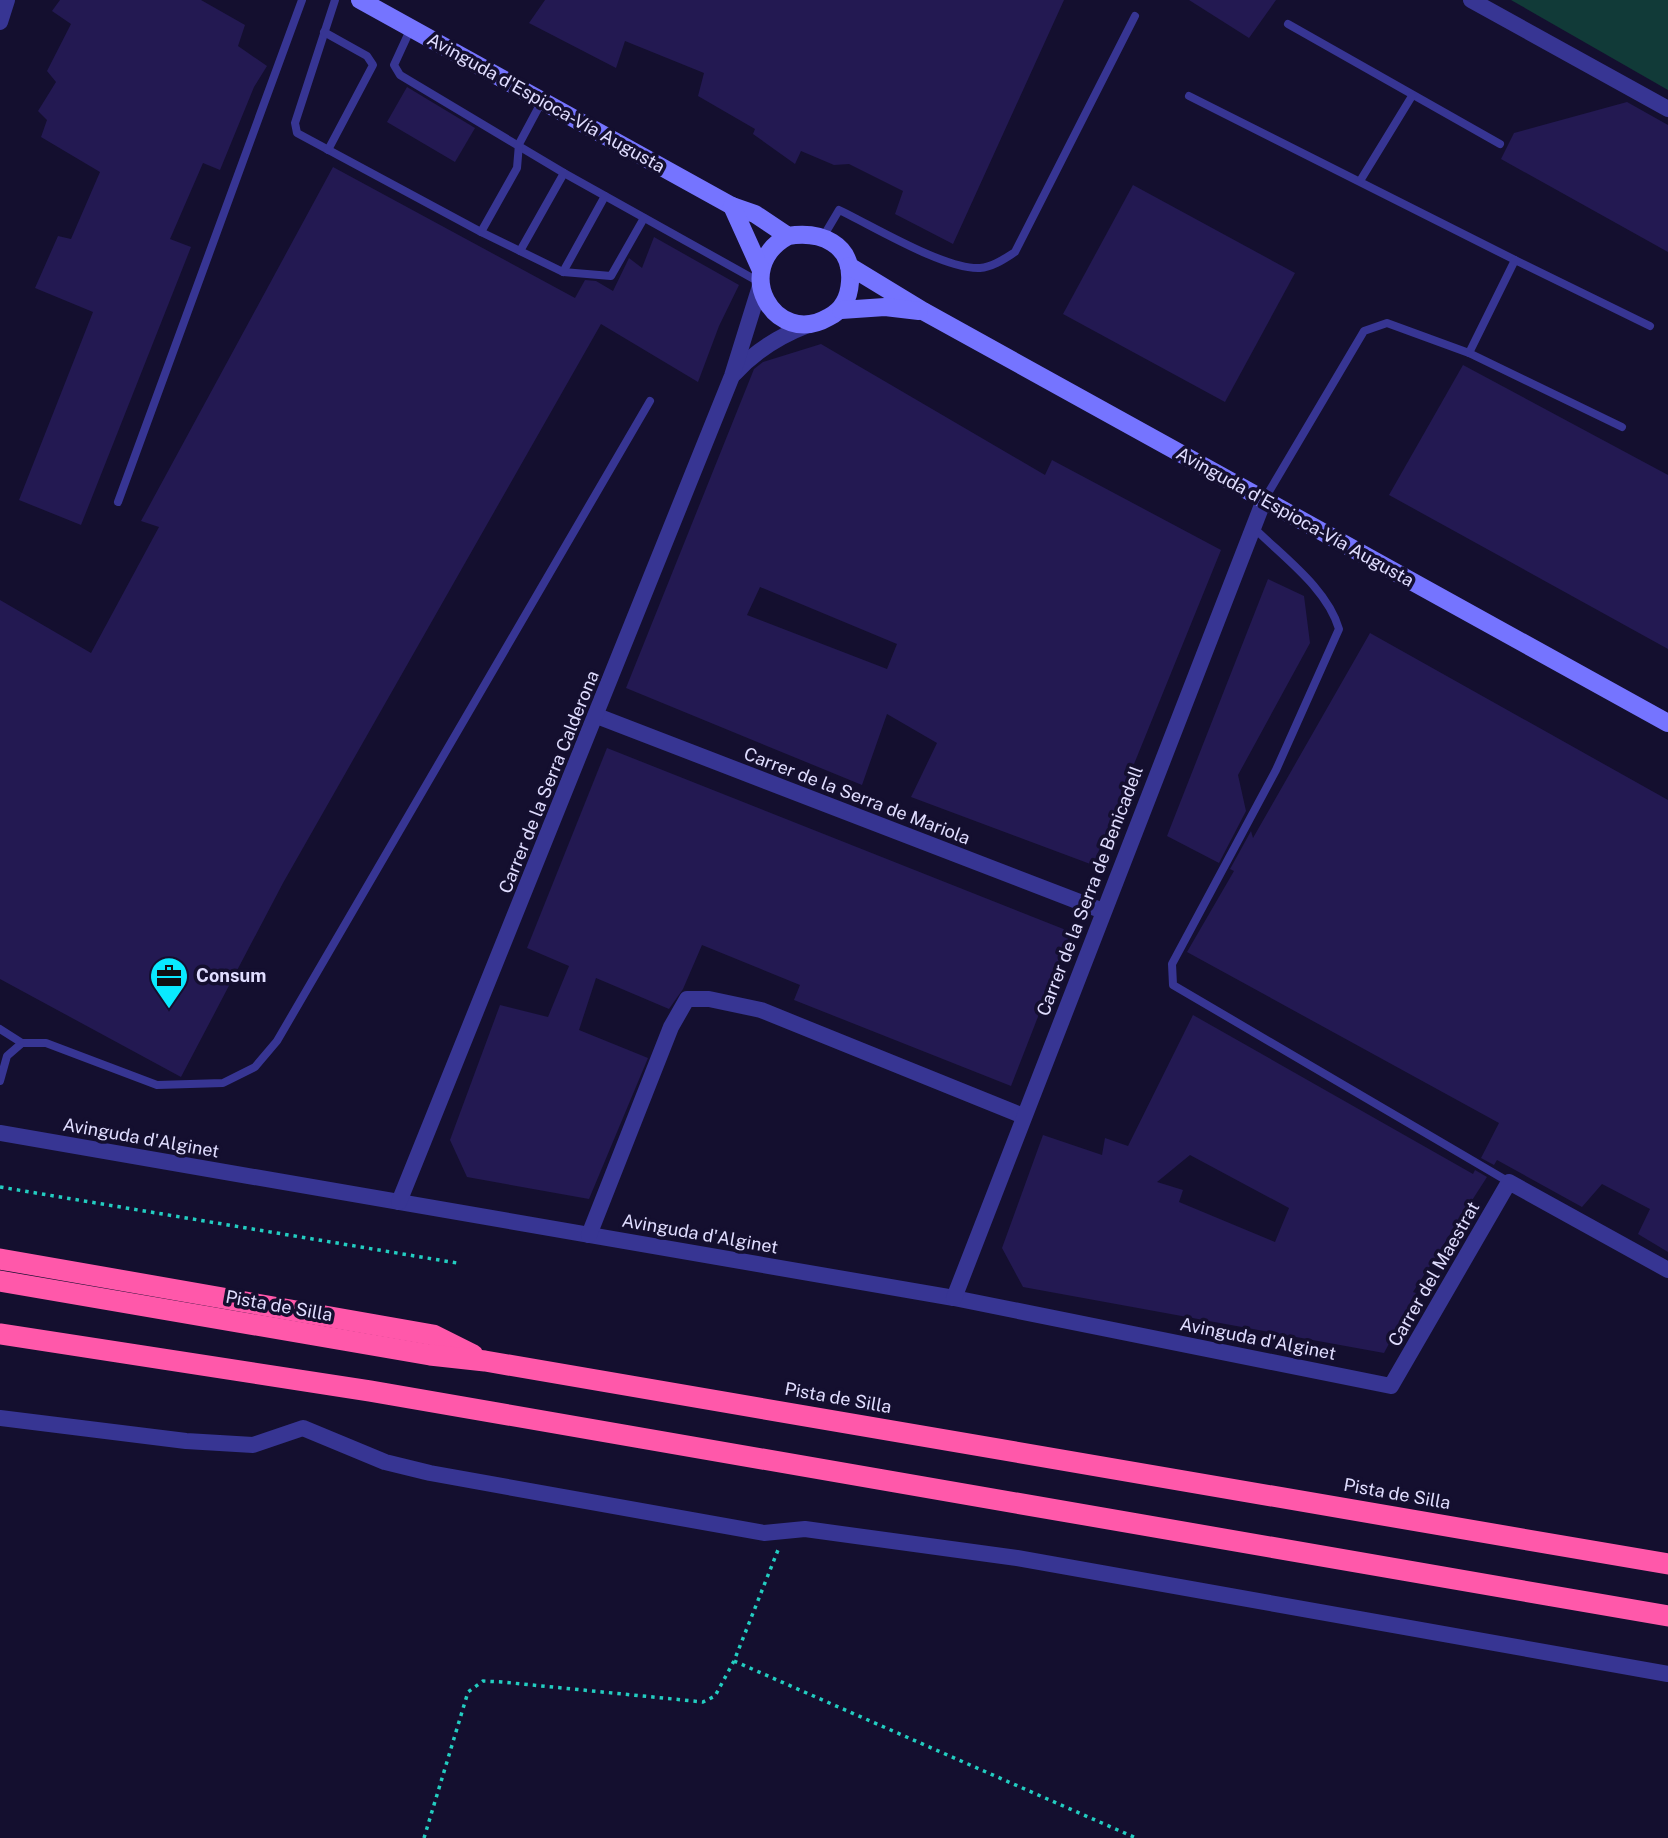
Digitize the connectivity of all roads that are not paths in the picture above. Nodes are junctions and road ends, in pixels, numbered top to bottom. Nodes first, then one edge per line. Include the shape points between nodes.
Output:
1 (7, 0) edge
2 (302, 0) edge
3 (335, 0) edge
4 (360, 0) edge
5 (1471, 0) edge
6 (1135, 16) dead end
7 (0, 22) edge
8 (1287, 24) dead end
9 (411, 29) junction
10 (324, 32) junction
11 (1189, 96) dead end
12 (1412, 96) junction
13 (542, 101) junction
14 (1668, 109) edge
15 (519, 144) junction
16 (1500, 144) dead end
17 (328, 150) junction
18 (564, 173) junction
19 (1360, 181) junction
20 (605, 196) junction
21 (732, 206) junction
22 (643, 218) junction
23 (481, 232) junction
24 (788, 236) junction
25 (823, 237) junction
26 (520, 251) junction
27 (1516, 260) junction
28 (849, 266) junction
29 (563, 272) junction
30 (761, 275) junction
31 (841, 310) junction
32 (923, 312) junction
33 (808, 325) junction
34 (1650, 326) dead end
35 (1469, 354) junction
36 (732, 376) junction
37 (650, 401) dead end
38 (1622, 427) dead end
39 (1264, 500) junction
40 (118, 502) dead end
41 (1253, 527) junction
42 (597, 716) junction
43 (1668, 723) edge
44 (1103, 911) junction
45 (0, 1029) edge
46 (22, 1043) junction
47 (0, 1081) edge
48 (1023, 1116) junction
49 (0, 1133) edge
50 (1509, 1182) junction
51 (399, 1202) junction
52 (589, 1235) junction
53 (0, 1259) edge
54 (1668, 1270) edge
55 (0, 1281) edge
56 (954, 1298) junction
57 (0, 1334) edge
58 (485, 1360) junction
59 (1391, 1386) joint
60 (0, 1418) edge
61 (1668, 1564) edge
62 (1668, 1616) edge
63 (1668, 1674) edge

1 - 7 street
2 - 40 lane
3 - 10 lane
4 - 9 street, Avinguda d'Espioca-Vía Augusta
5 - 14 street
6 - 25 lane via 1015,252 980,268 947,262 839,210
8 - 12 lane
9 - 13 street, Avinguda d'Espioca-Vía Augusta
9 - 15 lane via 394,65 400,75
10 - 17 lane via 295,123 297,133
10 - 17 lane via 367,56 373,65
11 - 19 lane
12 - 16 lane
12 - 19 lane
13 - 15 lane
13 - 21 street, Avinguda d'Espioca-Vía Augusta
15 - 18 lane
15 - 23 lane via 517,168
17 - 23 lane
18 - 20 lane
18 - 26 lane
19 - 27 lane
20 - 22 lane
20 - 29 lane
21 - 24 street, Avinguda d'Espioca-Vía Augusta via 755,214
21 - 30 street
22 - 29 lane via 611,276
22 - 30 lane
23 - 26 lane
24 - 25 street via 808,233
24 - 30 street via 767,253
25 - 28 street via 837,245
26 - 29 lane
27 - 34 lane
27 - 35 lane
28 - 31 street via 850,289
28 - 32 street, Avinguda d'Espioca-Vía Augusta
30 - 33 street via 770,308 794,323
30 - 36 street, Carrer de la Serra Calderona
31 - 32 street via 886,307
31 - 33 street
32 - 39 street, Avinguda d'Espioca-Vía Augusta
33 - 36 street, Carrer de la Serra Calderona via 751,355
35 - 38 lane
35 - 39 lane via 1387,323 1364,331
36 - 42 street, Carrer de la Serra Calderona
37 - 46 lane via 277,1041 255,1068 223,1083 157,1085 46,1044
39 - 41 street, Carrer de la Serra de Benicadell
39 - 43 street, Avinguda d'Espioca-Vía Augusta
41 - 44 street, Carrer de la Serra de Benicadell
41 - 50 lane via 1320,594 1333,610 1339,629 1276,769 1172,964 1173,985
42 - 44 street, Carrer de la Serra de Mariola
42 - 51 street, Carrer de la Serra Calderona
44 - 48 street, Carrer de la Serra de Benicadell
45 - 46 lane
46 - 47 lane via 7,1056
48 - 52 street via 761,1010 687,999 671,1027
48 - 56 street, Carrer de la Serra de Benicadell
49 - 51 street, Avinguda d'Alginet
50 - 54 street
50 - 59 street, Carrer del Maestrat
51 - 52 street, Avinguda d'Alginet
52 - 56 street, Avinguda d'Alginet
53 - 58 highway via 433,1335
55 - 58 highway, Pista de Silla via 430,1355
56 - 59 street, Avinguda d'Alginet
57 - 62 highway via 370,1391
58 - 61 highway, Pista de Silla
60 - 63 street via 253,1445 303,1428 385,1462 430,1474 764,1533 805,1529 1017,1558

